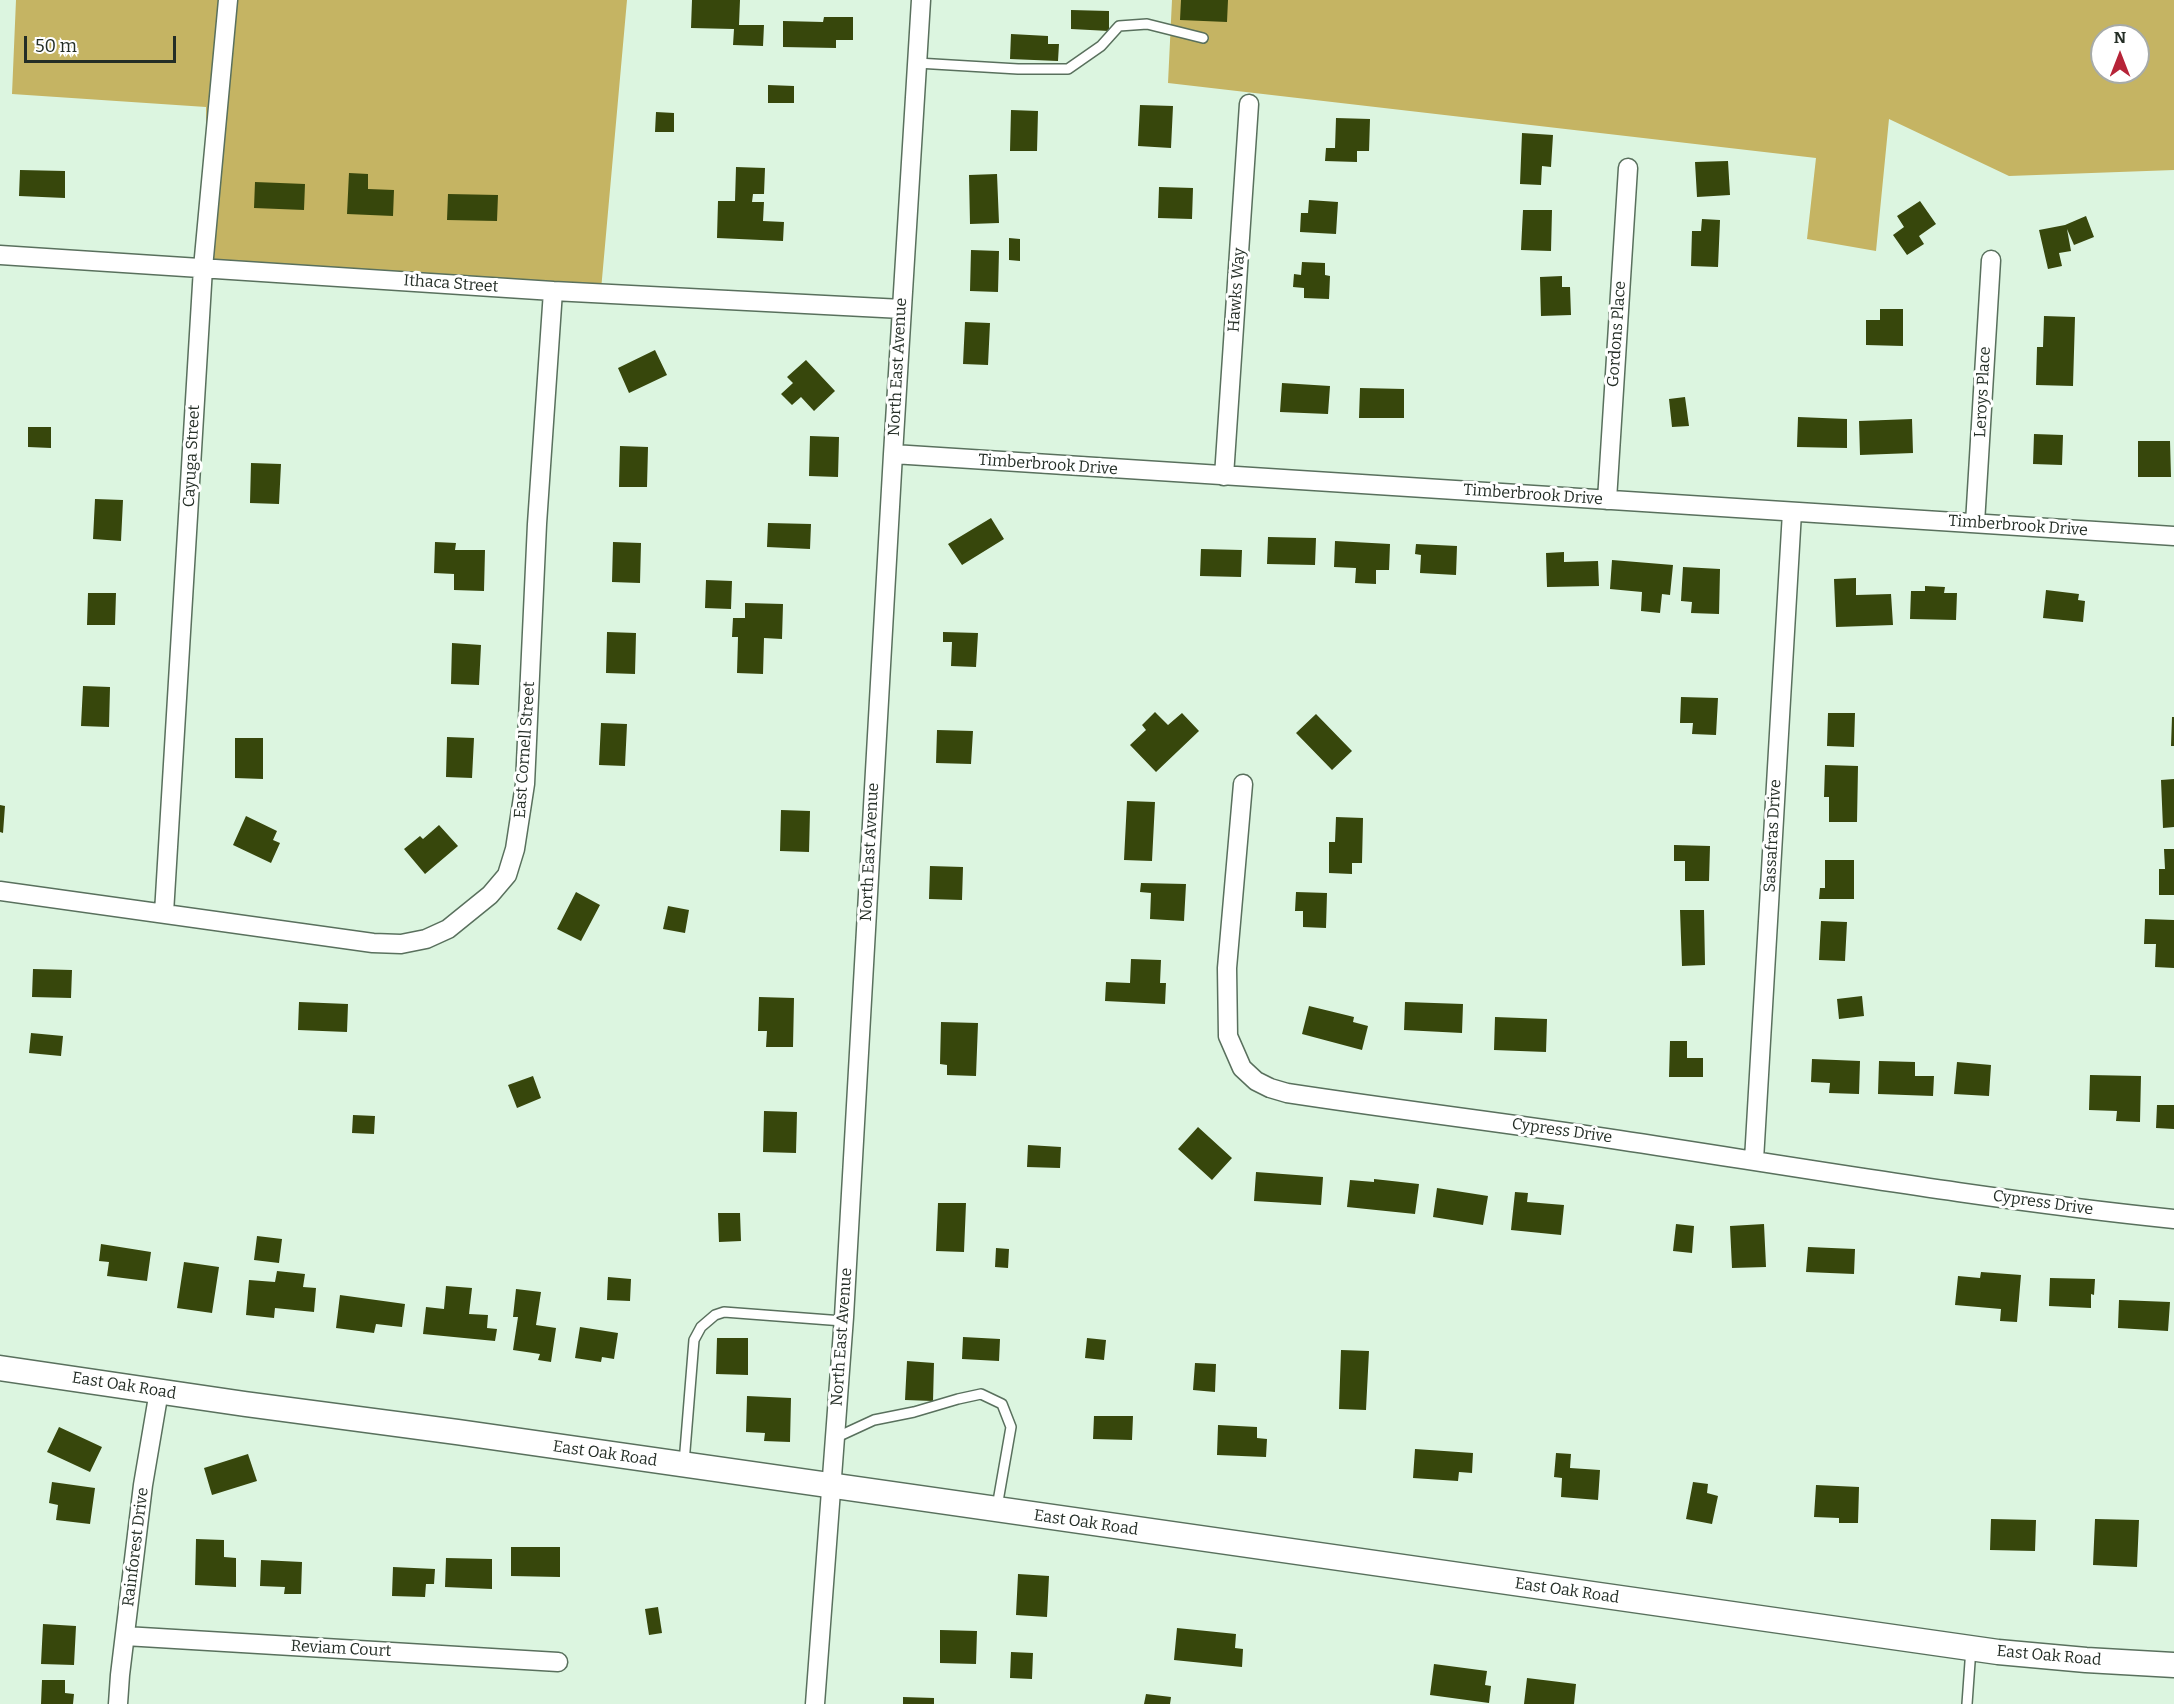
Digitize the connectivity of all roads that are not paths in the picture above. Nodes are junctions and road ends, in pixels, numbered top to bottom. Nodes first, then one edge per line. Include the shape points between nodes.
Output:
1 (228, 0) edge
2 (921, 0) edge
3 (1203, 38) dead end
4 (917, 63) junction
5 (1249, 104) dead end
6 (1628, 168) dead end
7 (0, 255) edge
8 (1991, 260) dead end
9 (203, 268) junction
10 (553, 291) junction
11 (902, 309) junction
12 (893, 454) junction
13 (1224, 476) junction
14 (1607, 500) junction
15 (1792, 512) junction
16 (1975, 523) junction
17 (2174, 536) edge
18 (1243, 784) dead end
19 (0, 891) edge
20 (164, 913) junction
21 (1754, 1160) junction
22 (2174, 1219) edge
23 (843, 1321) junction
24 (0, 1368) edge
25 (159, 1391) junction
26 (835, 1438) junction
27 (684, 1466) junction
28 (831, 1487) junction
29 (997, 1510) junction
30 (125, 1636) junction
31 (1971, 1648) junction
32 (558, 1662) dead end
33 (2174, 1665) edge
34 (118, 1704) edge
35 (815, 1704) edge
36 (1968, 1704) edge

1 - 9 street, Cayuga Street
2 - 4 street, North East Avenue
3 - 4 lane via 1147,24 1119,26 1101,46 1068,69
4 - 11 street, North East Avenue
5 - 13 street, Hawks Way
6 - 14 street, Gordons Place
7 - 9 street, Ithaca Street
8 - 16 street, Leroys Place
9 - 10 street, Ithaca Street
9 - 20 street, Cayuga Street
10 - 11 street, Ithaca Street
10 - 20 street, East Cornell Street via 525,784 507,875 490,896 448,928 426,939 401,944
11 - 12 street, North East Avenue
12 - 13 street, Timberbrook Drive
12 - 23 street, North East Avenue
13 - 14 street, Timberbrook Drive
14 - 15 street, Timberbrook Drive
15 - 16 street, Timberbrook Drive
15 - 21 street, Sassafras Drive
16 - 17 street, Timberbrook Drive
18 - 21 street, Cypress Drive via 1226,1013 1228,1036 1242,1068 1256,1081 1287,1094
19 - 20 street, East Cornell Street
21 - 22 street, Cypress Drive
23 - 26 street, North East Avenue
23 - 27 lane via 736,1312 715,1315 708,1321 694,1340
24 - 25 street, East Oak Road
25 - 27 street, East Oak Road
25 - 30 street, Rainforest Drive
26 - 28 street, North East Avenue
26 - 29 lane via 874,1420 981,1394 1002,1404 1011,1427
27 - 28 street, East Oak Road
28 - 29 street, East Oak Road
28 - 35 street, North East Avenue
29 - 31 street, East Oak Road
30 - 32 street, Reviam Court
30 - 34 street, Rainforest Drive
31 - 33 street, East Oak Road
31 - 36 lane

